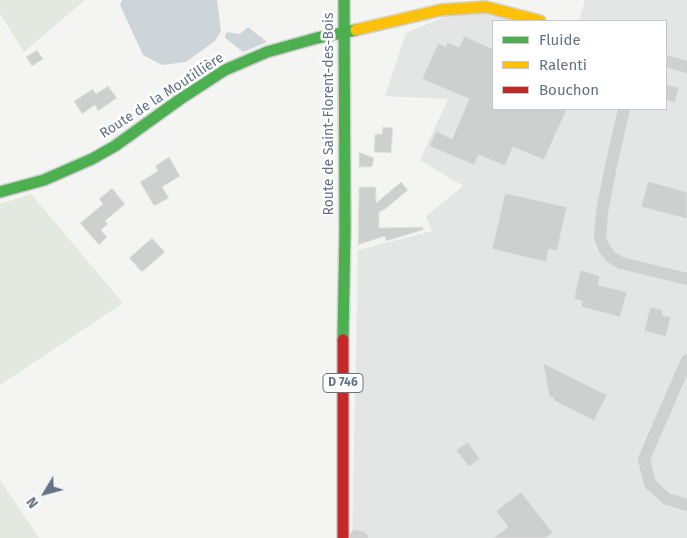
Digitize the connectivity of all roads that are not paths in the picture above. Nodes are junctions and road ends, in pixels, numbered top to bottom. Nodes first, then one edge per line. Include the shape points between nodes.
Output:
1 (344, 0) edge
2 (536, 20) edge
3 (344, 33) junction
4 (667, 61) edge
5 (687, 67) edge
6 (624, 110) edge
7 (0, 192) edge
8 (345, 228) junction
9 (687, 279) edge
10 (687, 360) edge
11 (354, 404) dead end
12 (343, 421) junction
13 (687, 504) edge
14 (356, 536) edge
15 (342, 538) edge

1 - 3 main road, Route de Saint-Florent-des-Bois / D 746
2 - 3 main road, Route de la Moutillière via 486,7 441,10
3 - 7 main road, Route de la Moutillière via 267,52 225,70 104,152 44,180
3 - 8 main road, Route de Saint-Florent-des-Bois / D 746
4 - 5 street
6 - 9 street via 602,212 600,237 604,248 621,262
8 - 11 main road, Route de Saint-Florent-des-Bois / D 746
8 - 12 main road, Route de Saint-Florent-des-Bois / D 746
10 - 13 street via 644,458 650,484 667,499
12 - 14 street
12 - 15 main road, Route de Saint-Florent-des-Bois / D 746

